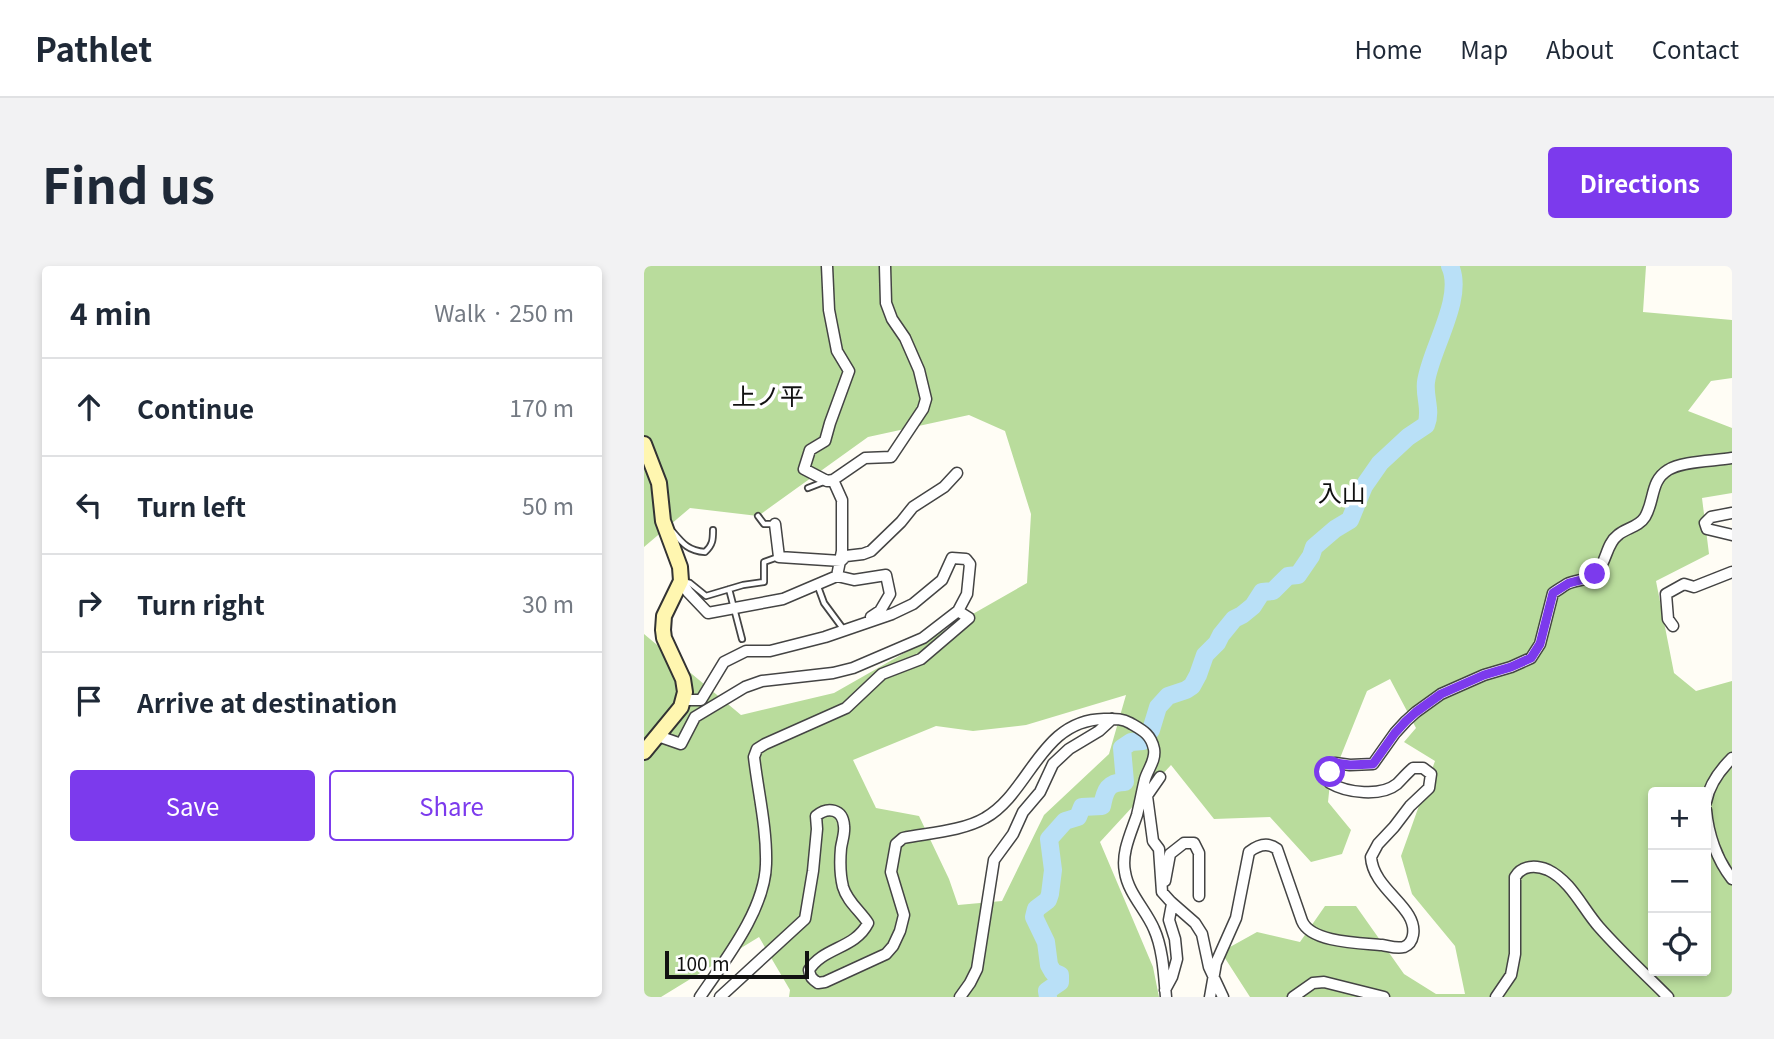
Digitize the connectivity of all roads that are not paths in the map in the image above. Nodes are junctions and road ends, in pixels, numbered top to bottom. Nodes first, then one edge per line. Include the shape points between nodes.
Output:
1 (827, 266) edge
2 (885, 266) edge
3 (644, 444) edge
4 (1732, 458) edge
5 (957, 473) dead end
6 (830, 480) junction
7 (807, 488) dead end
8 (1732, 513) edge
9 (758, 516) dead end
10 (663, 521) junction
11 (775, 524) joint
12 (713, 530) dead end
13 (1732, 535) edge
14 (779, 557) junction
15 (841, 561) junction
16 (1732, 572) edge
17 (837, 576) junction
18 (681, 581) junction
19 (816, 583) junction
20 (729, 589) junction
21 (734, 609) junction
22 (958, 611) junction
23 (869, 622) junction
24 (1673, 626) dead end
25 (844, 630) junction
26 (742, 639) dead end
27 (683, 700) junction
28 (1112, 719) junction
29 (658, 736) junction
30 (644, 752) edge
31 (1732, 758) edge
32 (1160, 776) dead end
33 (1710, 787) edge
34 (1147, 796) junction
35 (1138, 809) junction
36 (1711, 833) edge
37 (1732, 879) edge
38 (1161, 884) junction
39 (1199, 896) dead end
40 (1172, 904) junction
41 (1214, 976) junction
42 (1166, 994) edge
43 (700, 997) edge
44 (720, 997) edge
45 (961, 997) edge
46 (1210, 997) edge
47 (1223, 997) edge
48 (1293, 997) edge
49 (1384, 997) edge
50 (1496, 997) edge
51 (1668, 997) edge

1 - 6 street via 837,351 849,372 825,441 810,450 804,469
2 - 6 street via 886,303 919,370 926,399 891,457 865,458
3 - 10 main road via 659,483
4 - 41 street via 1678,465 1662,474 1643,520 1614,538 1595,574 1553,593 1540,644 1531,658 1441,694 1406,721 1373,764 1335,763 1332,767 1330,783 1364,792 1387,790 1413,768 1431,774 1429,788 1371,857 1375,875 1413,922 1410,943 1398,947 1350,943 1314,934 1302,921 1278,849 1260,845 1249,852 1236,918
5 - 15 street via 913,507 871,551
6 - 7 lane
6 - 15 street via 842,500
8 - 13 street via 1711,517 1705,523 1707,529
9 - 11 lane via 764,524
10 - 12 lane via 694,551 710,548
10 - 18 main road
11 - 14 street
14 - 15 street
14 - 20 lane via 764,562 764,582
15 - 17 street
16 - 24 street via 1695,587 1684,584 1666,594
17 - 19 street
17 - 23 street via 854,580 886,575 890,594
18 - 20 lane via 706,596
18 - 21 street via 708,613
18 - 27 main road via 664,616 663,630 683,679
19 - 21 street via 783,598
19 - 25 lane
20 - 21 lane
21 - 26 lane
22 - 23 street via 967,594 970,564 952,558 942,580 914,604
22 - 29 street via 923,638 853,668 745,687 695,716 681,744
22 - 43 street via 969,618 921,659 882,674 846,708 758,750 754,757 766,864 763,884 752,915
23 - 25 street
25 - 27 street via 770,651 746,651 724,662 701,700
27 - 29 main road
28 - 35 street via 1122,719 1147,733 1154,751
28 - 44 street via 1088,720 1056,737 1003,804 987,817 898,841 891,872 904,915 893,946 886,954 818,983 811,979 811,965 856,939 868,923 843,886 840,851 845,825 832,810 818,814 805,919
28 - 45 street via 1054,764 994,860 977,969
29 - 30 main road
31 - 33 street
32 - 34 street
34 - 35 street
34 - 38 street via 1153,841 1159,849
35 - 42 street via 1124,855 1125,873 1154,930
36 - 37 street
38 - 39 street via 1165,883 1170,854 1184,843 1194,843 1199,853
38 - 40 street
40 - 41 street via 1202,934
40 - 42 street via 1169,920 1177,959
41 - 46 street
41 - 47 street
48 - 49 street via 1325,982
50 - 51 street via 1511,975 1515,954 1515,877 1534,867 1560,877 1596,924

